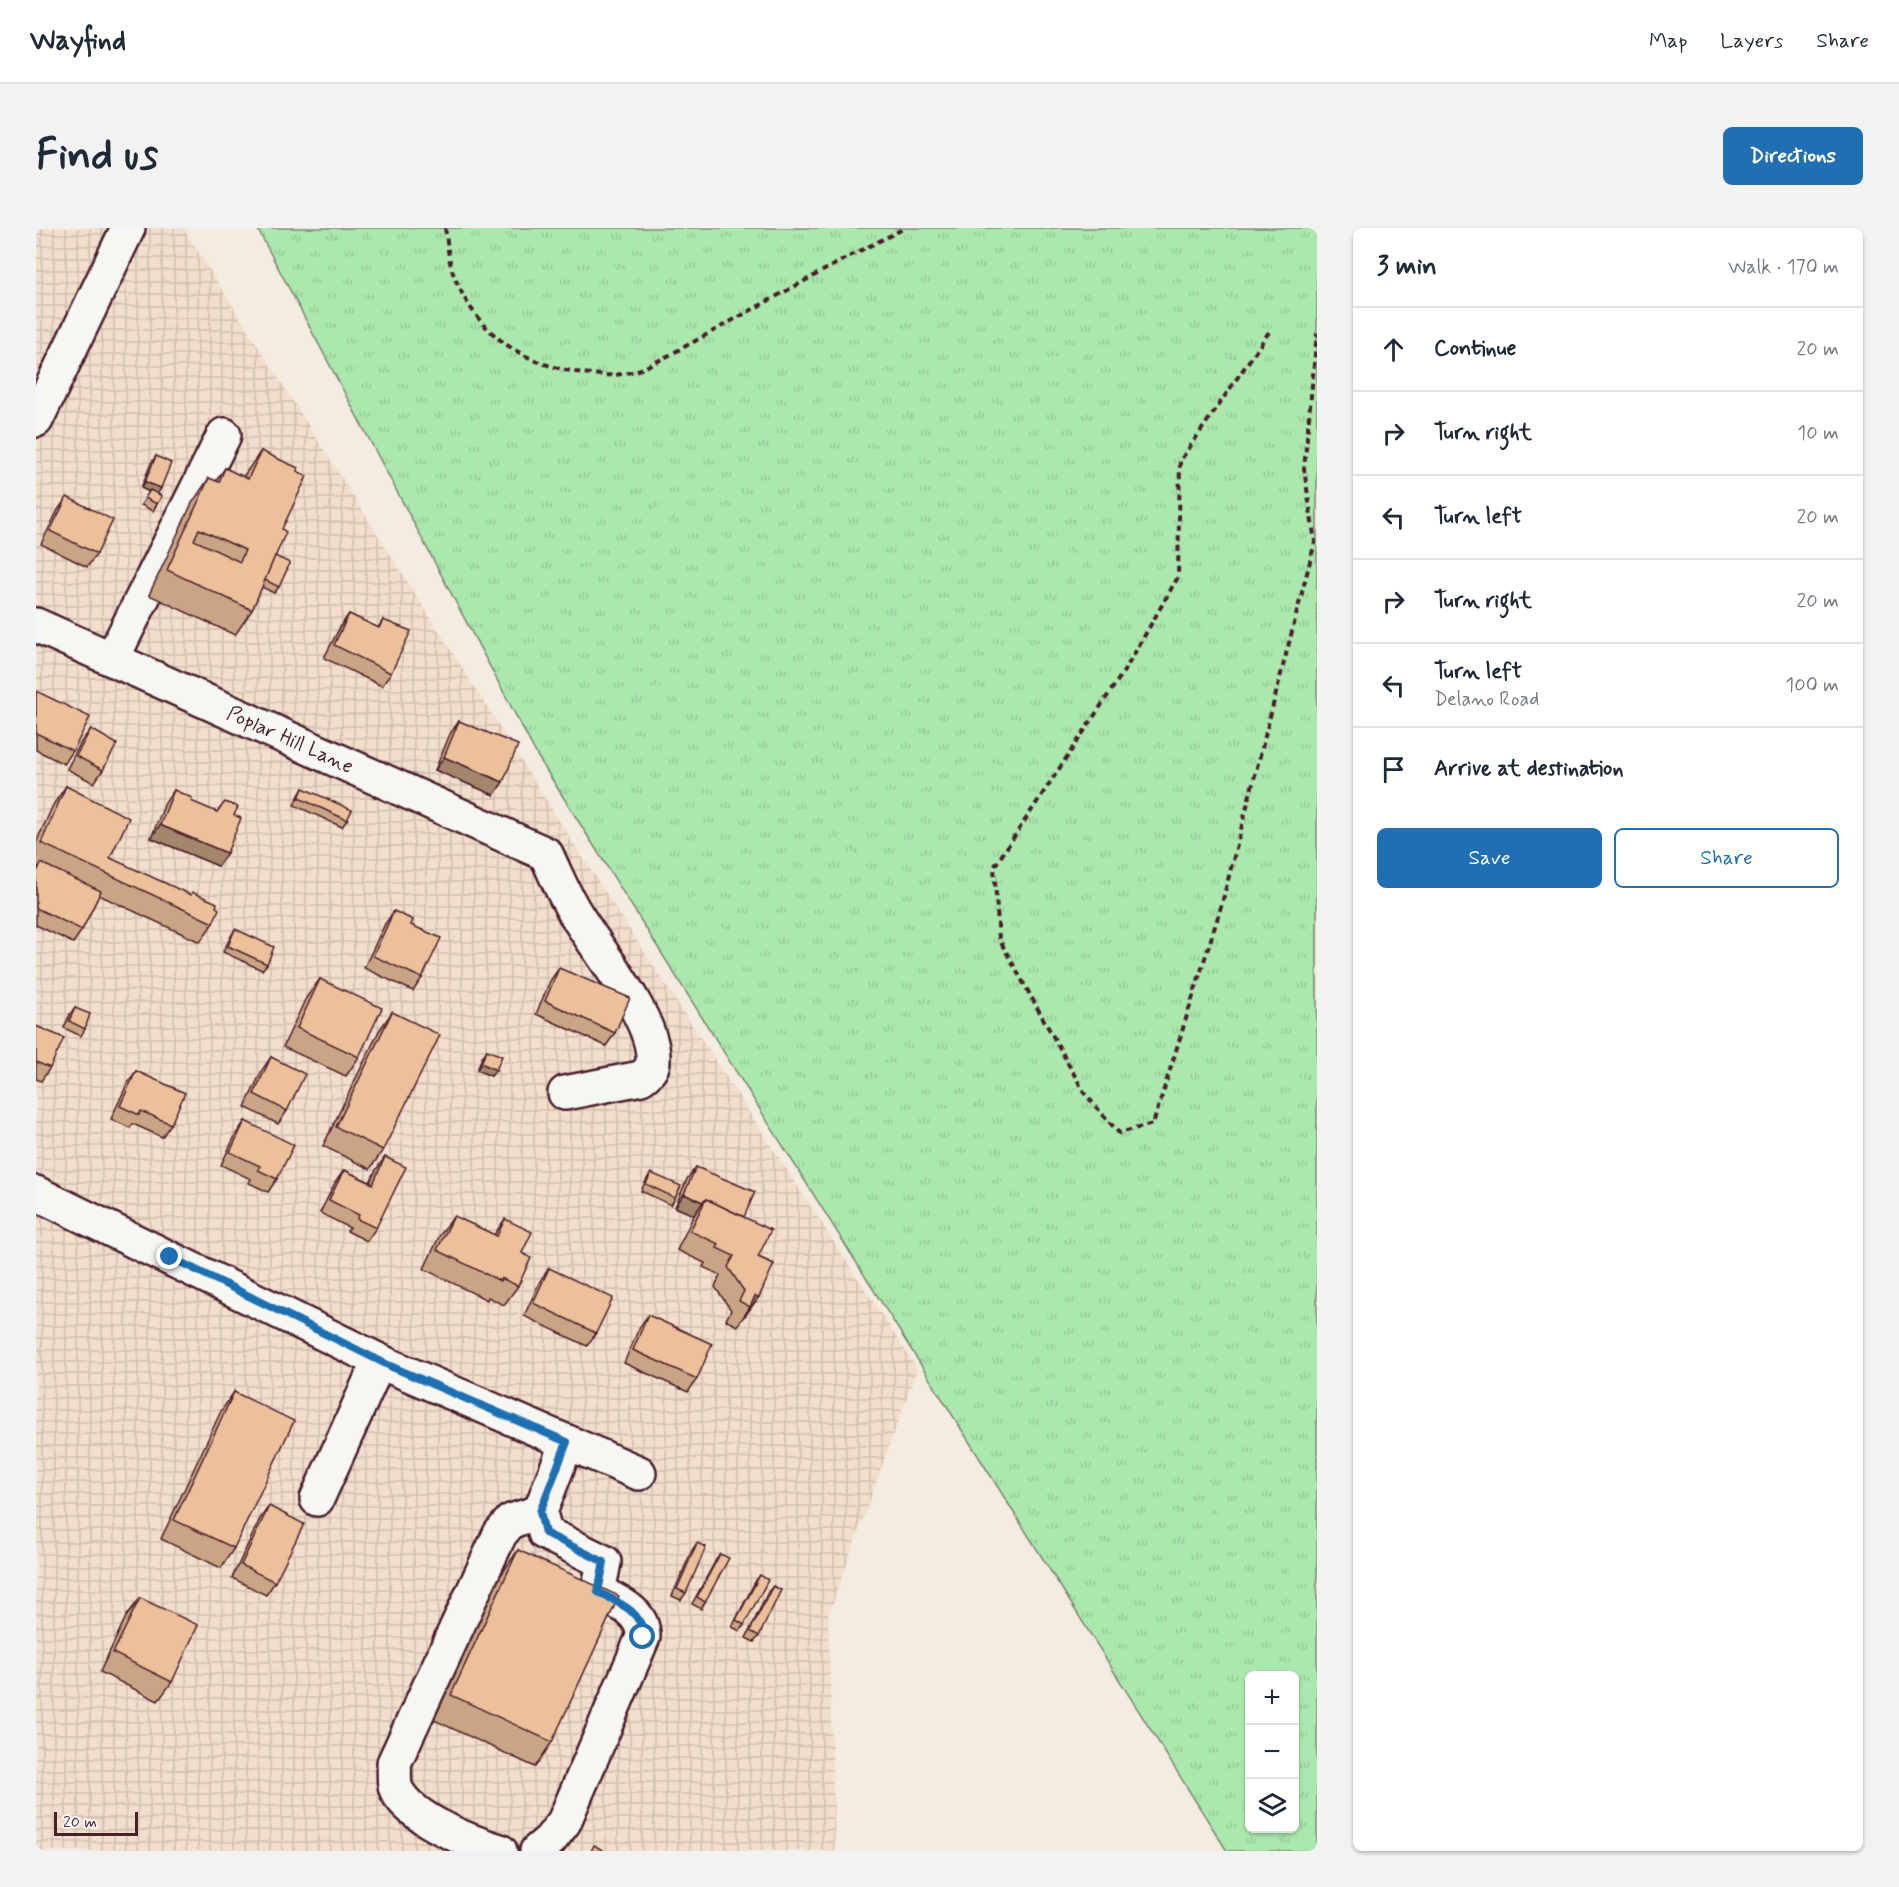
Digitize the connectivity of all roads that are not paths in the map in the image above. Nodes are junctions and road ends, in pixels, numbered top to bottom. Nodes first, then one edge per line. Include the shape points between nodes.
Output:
1 (128, 228) edge
2 (36, 420) edge
3 (224, 435) dead end
4 (36, 625) edge
5 (112, 659) junction
6 (565, 1093) dead end
7 (36, 1193) edge
8 (380, 1361) junction
9 (567, 1442) junction
10 (639, 1473) dead end
11 (317, 1499) dead end
12 (540, 1512) junction
13 (500, 1851) edge
14 (537, 1851) edge

1 - 2 street
3 - 5 street
4 - 5 street, Poplar Hill Lane
5 - 6 street, Poplar Hill Lane via 546,854 573,911 648,1030 654,1061 641,1078
7 - 8 street
8 - 9 street
8 - 11 street
9 - 10 street
9 - 12 street
12 - 13 street via 512,1521 500,1534 394,1763 395,1790 415,1813
12 - 14 street via 545,1533 604,1562 598,1592 636,1615 644,1627 564,1822

